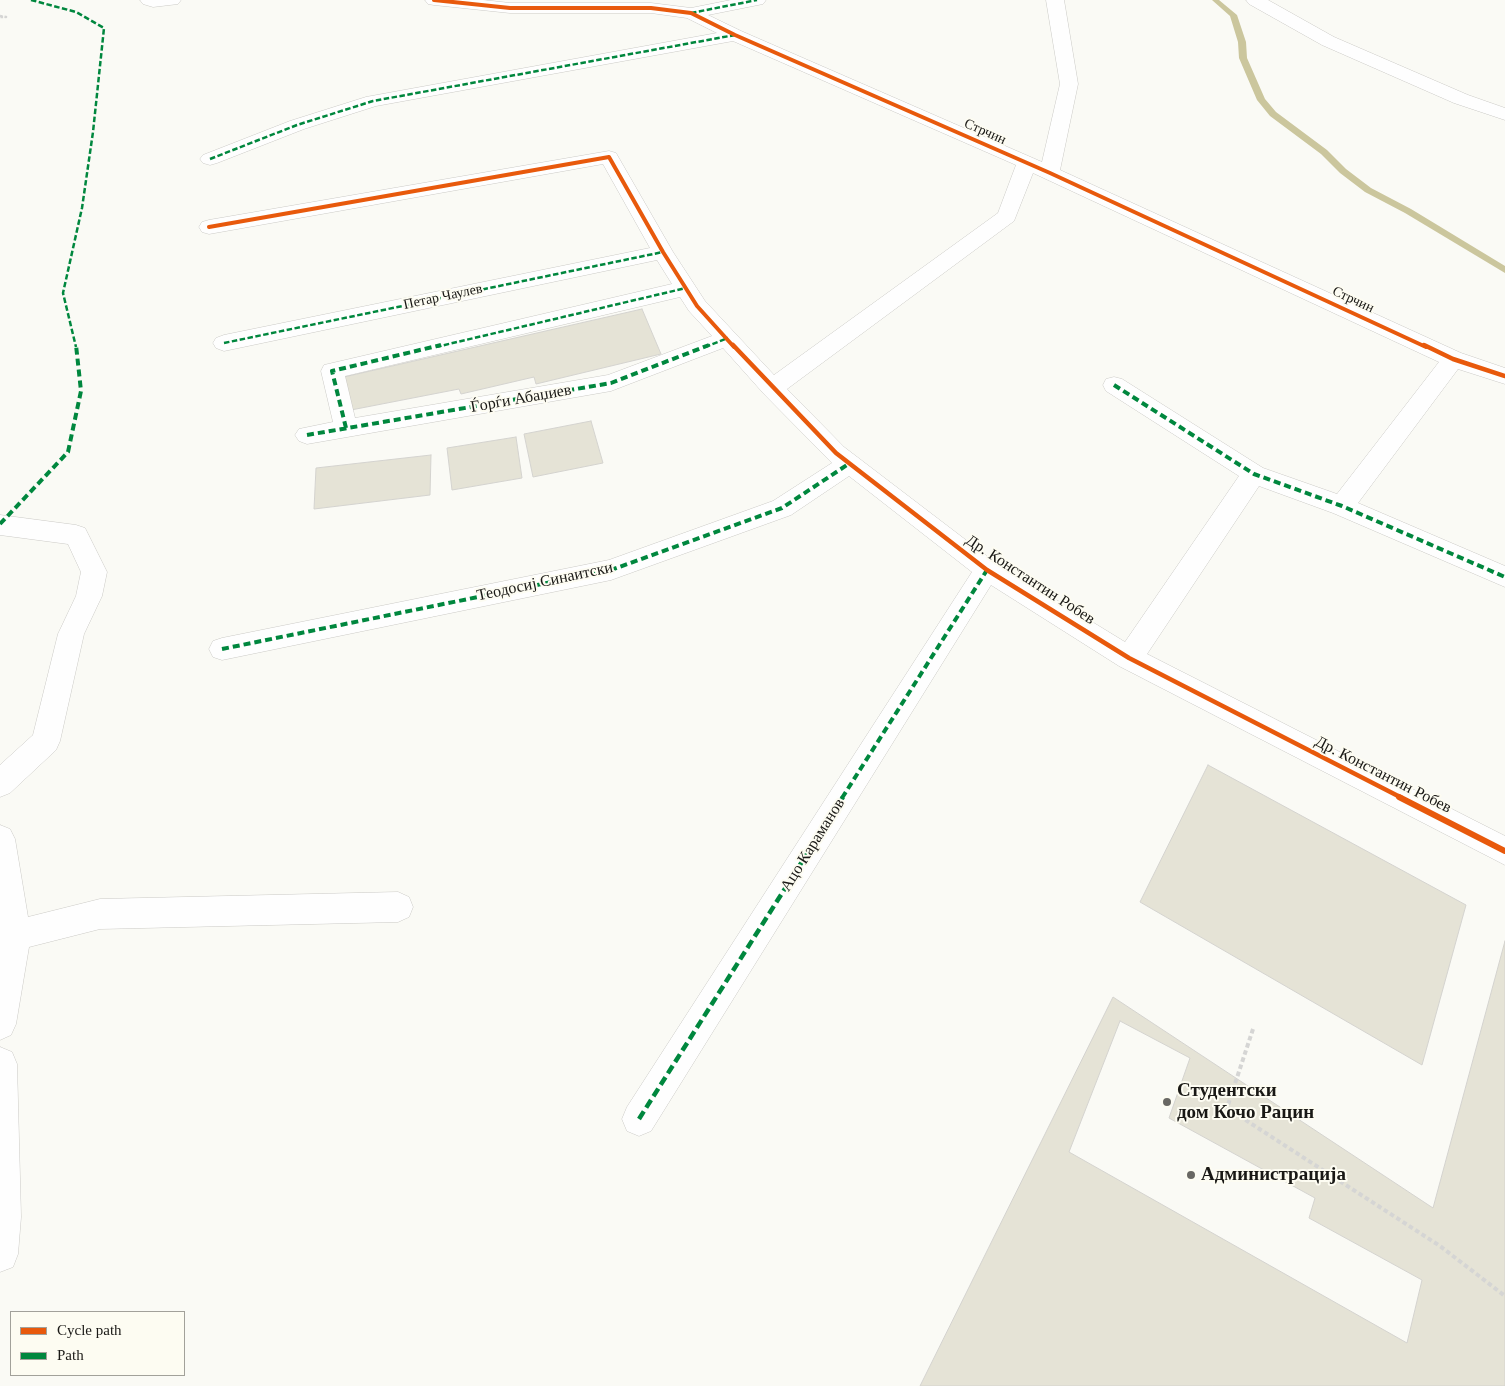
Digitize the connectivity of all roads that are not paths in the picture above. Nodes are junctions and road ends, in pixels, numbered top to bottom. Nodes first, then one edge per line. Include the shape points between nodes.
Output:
1 (149, 0) edge
2 (172, 0) edge
3 (434, 0) edge
4 (757, 0) edge
5 (1055, 0) edge
6 (1255, 0) edge
7 (691, 13) junction
8 (735, 36) junction
9 (1505, 114) edge
10 (210, 159) dead end
11 (1027, 163) junction
12 (1050, 173) junction
13 (209, 227) dead end
14 (663, 252) junction
15 (686, 288) junction
16 (728, 338) junction
17 (224, 343) dead end
18 (1453, 359) junction
19 (1505, 376) edge
20 (1114, 385) dead end
21 (772, 388) junction
22 (346, 428) junction
23 (307, 435) dead end
24 (850, 464) junction
25 (1254, 474) junction
26 (1342, 506) junction
27 (0, 524) edge
28 (987, 570) junction
29 (1505, 577) edge
30 (222, 649) dead end
31 (1129, 658) junction
32 (0, 784) edge
33 (0, 839) edge
34 (1505, 851) edge
35 (398, 907) dead end
36 (15, 935) junction
37 (0, 1024) edge
38 (0, 1064) edge
39 (639, 1119) dead end
40 (0, 1254) edge

1 - 2 street
3 - 7 street, Стрчин via 510,8 652,8
4 - 7 street
5 - 12 street via 1069,84
6 - 9 street via 1328,41 1460,99
7 - 8 street, Стрчин
8 - 10 street via 373,101 297,125
8 - 11 street, Стрчин
11 - 12 street, Стрчин
11 - 21 street via 1007,216
12 - 18 street, Стрчин
13 - 14 street, Др. Константин Робев via 609,156
14 - 15 street, Др. Константин Робев
14 - 17 street, Петар Чаулев
15 - 16 street, Др. Константин Робев via 697,306
15 - 22 street via 332,371
16 - 21 street, Др. Константин Робев
16 - 22 street, Ѓорѓи Абаџиев via 611,383
18 - 19 street, Стрчин
18 - 26 street
20 - 25 street
21 - 24 street, Др. Константин Робев
22 - 23 street, Ѓорѓи Абаџиев
24 - 28 street, Др. Константин Робев
24 - 30 street, Теодосиј Синаитски via 782,508 611,570
25 - 26 street
25 - 31 street
26 - 29 street
27 - 32 street via 76,535 94,572 89,596 71,634 46,741
28 - 31 street, Др. Константин Робев
28 - 39 street, Ацо Караманов
31 - 34 street, Др. Константин Робев
33 - 36 street
35 - 36 street via 100,914
36 - 37 street
38 - 40 street via 3,1217

